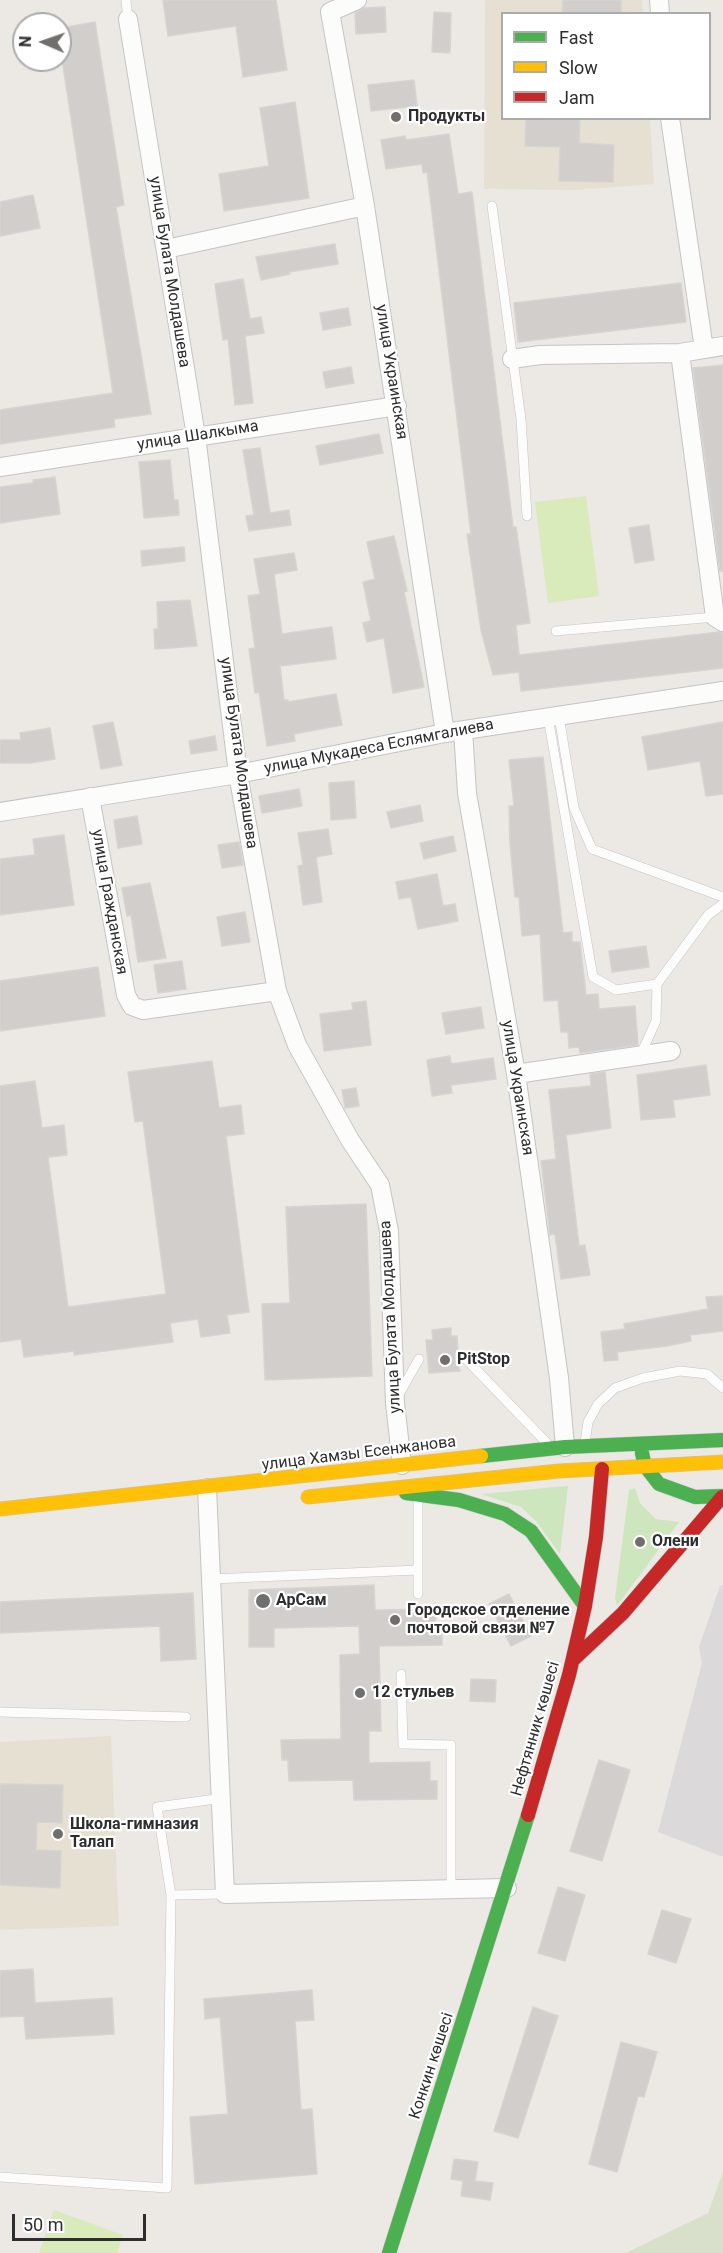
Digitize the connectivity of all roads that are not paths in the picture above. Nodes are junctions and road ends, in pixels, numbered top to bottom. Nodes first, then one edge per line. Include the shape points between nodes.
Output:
1 (126, 0) edge
2 (357, 0) edge
3 (329, 6) edge
4 (128, 19) joint
5 (669, 120) edge
6 (365, 206) junction
7 (492, 206) dead end
8 (166, 249) junction
9 (723, 346) edge
10 (704, 349) junction
11 (680, 353) junction
12 (512, 359) junction
13 (397, 406) junction
14 (196, 436) junction
15 (0, 467) edge
16 (527, 516) dead end
17 (719, 619) edge
18 (556, 631) dead end
19 (723, 691) edge
20 (553, 716) junction
21 (454, 731) junction
22 (238, 774) junction
23 (90, 797) junction
24 (0, 813) edge
25 (723, 897) edge
26 (723, 904) edge
27 (657, 984) junction
28 (277, 991) junction
29 (670, 1052) dead end
30 (640, 1056) junction
31 (516, 1074) junction
32 (462, 1355) dead end
33 (419, 1359) dead end
34 (723, 1388) edge
35 (395, 1403) junction
36 (723, 1440) edge
37 (638, 1442) junction
38 (601, 1445) junction
39 (584, 1446) junction
40 (558, 1448) junction
41 (723, 1462) edge
42 (402, 1465) junction
43 (645, 1466) junction
44 (602, 1469) junction
45 (207, 1488) junction
46 (384, 1489) junction
47 (418, 1496) junction
48 (722, 1496) edge
49 (288, 1499) dead end
50 (0, 1509) edge
51 (418, 1570) junction
52 (211, 1579) junction
53 (418, 1594) dead end
54 (585, 1606) junction
55 (573, 1660) junction
56 (401, 1674) dead end
57 (0, 1712) edge
58 (186, 1717) dead end
59 (223, 1798) junction
60 (507, 1888) junction
61 (451, 1890) junction
62 (225, 1894) junction
63 (171, 1895) junction
64 (0, 2177) edge
65 (389, 2253) edge

1 - 4 lane
2 - 3 street
3 - 6 street, улица Украинская
4 - 8 street, улица Булата Молдашева
5 - 10 street
6 - 8 street
6 - 13 street, улица Украинская
7 - 12 lane
8 - 14 street, улица Булата Молдашева
9 - 10 street
10 - 11 street
11 - 12 street
11 - 17 street
12 - 16 lane via 521,419
13 - 14 street, улица Шалкыма
13 - 21 street, улица Украинская
14 - 15 street, улица Шалкыма
14 - 22 street, улица Булата Молдашева
17 - 18 lane
19 - 20 street, улица Мукадеса Еслямгалиева
20 - 21 street, улица Мукадеса Еслямгалиева
20 - 25 lane via 574,808 592,849
20 - 27 lane via 593,977 616,990
21 - 22 street, улица Мукадеса Еслямгалиева
21 - 31 street, улица Украинская
22 - 23 street, улица Мукадеса Еслямгалиева
22 - 28 street, улица Булата Молдашева
23 - 24 street, улица Мукадеса Еслямгалиева
23 - 28 street, улица Гражданская via 126,995 132,1006 143,1010
26 - 27 lane via 708,915
27 - 30 lane via 656,1021
28 - 35 street, улица Булата Молдашева via 307,1064 380,1185 389,1231
29 - 30 street
30 - 31 street
31 - 40 street, улица Украинская via 559,1378
32 - 40 lane
33 - 35 lane
34 - 39 lane via 707,1374 680,1371 615,1388 598,1404 588,1422
35 - 42 street, улица Булата Молдашева
36 - 37 main road, улица Хамзы Есенжанова
37 - 38 main road, улица Хамзы Есенжанова
37 - 43 main road
38 - 39 main road, улица Хамзы Есенжанова
38 - 44 main road, Нефтянник көшесі
39 - 40 main road, улица Хамзы Есенжанова
40 - 42 main road, улица Хамзы Есенжанова
41 - 43 main road
42 - 45 main road, улица Хамзы Есенжанова
43 - 44 main road
43 - 48 main road via 659,1484 676,1492 695,1497
44 - 46 main road
44 - 54 main road, Нефтянник көшесі
45 - 50 main road, улица Хамзы Есенжанова
45 - 52 street
46 - 47 main road
46 - 49 main road
47 - 51 lane
47 - 54 main road via 459,1500 505,1514 531,1531
48 - 55 main road via 623,1613
51 - 52 lane
51 - 53 lane
52 - 59 street
54 - 55 main road, Нефтянник көшесі
55 - 60 main road, Нефтянник көшесі
56 - 61 lane via 403,1744 451,1745
57 - 58 lane
59 - 62 street
59 - 63 lane via 158,1807
60 - 61 street
60 - 65 main road, Конкин көшесі
61 - 62 street
62 - 63 lane
63 - 64 lane via 167,2188

